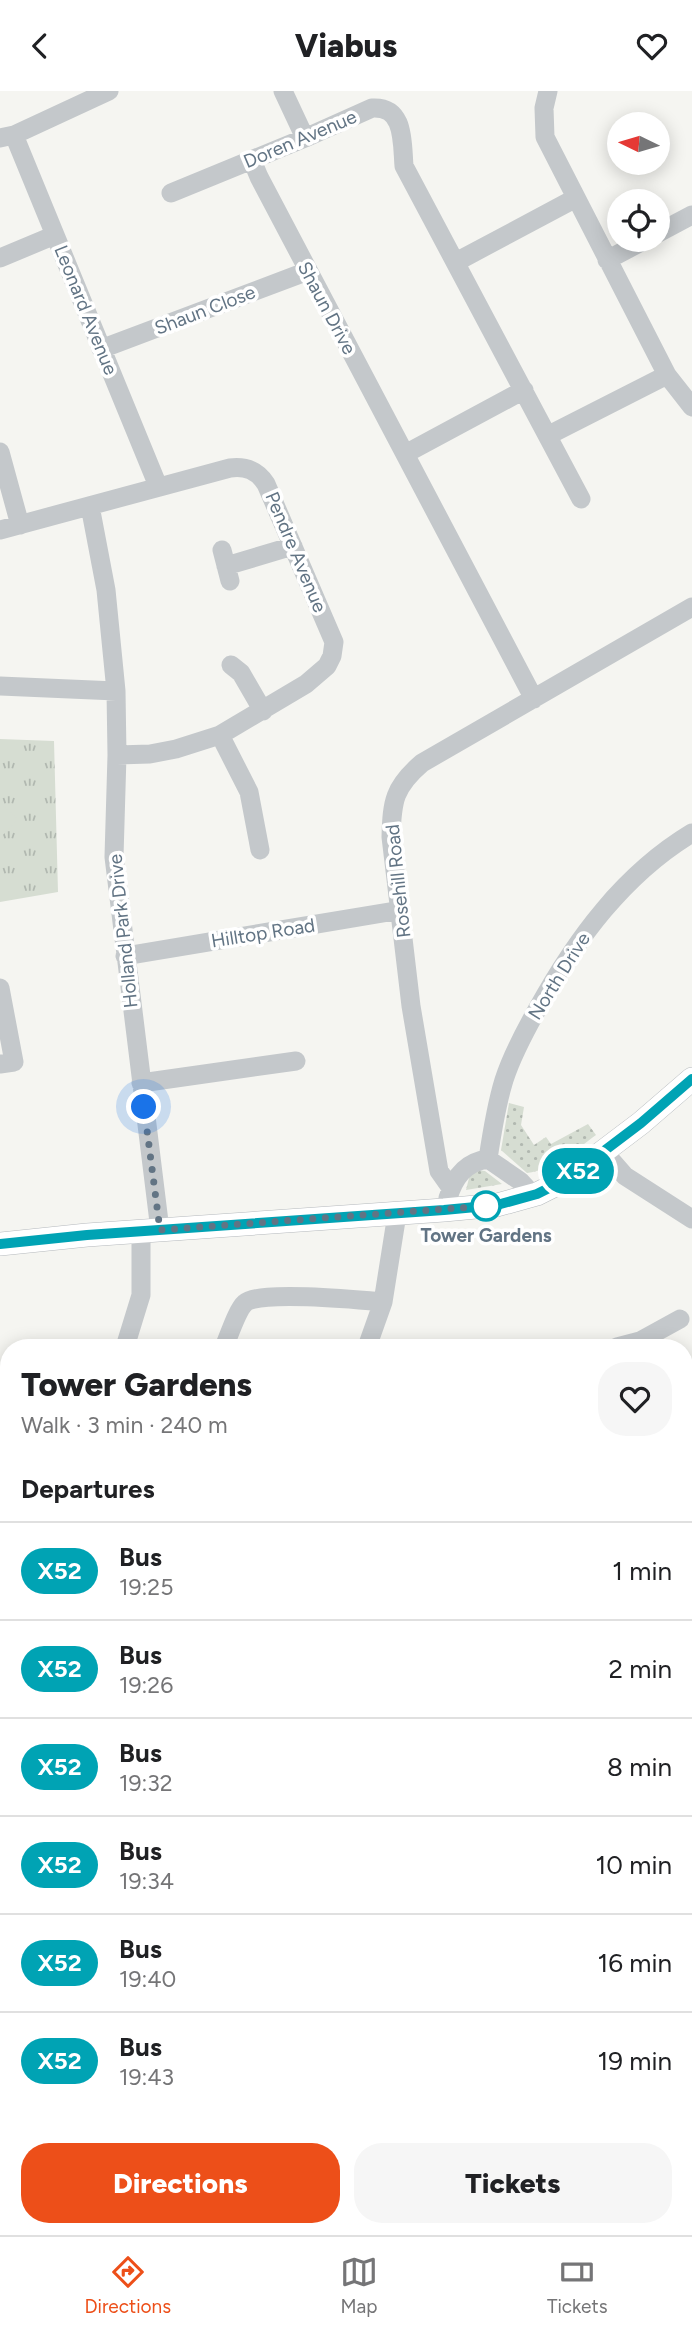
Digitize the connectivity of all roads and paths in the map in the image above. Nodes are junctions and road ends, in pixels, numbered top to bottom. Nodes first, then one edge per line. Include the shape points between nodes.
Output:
1 (108, 91) edge
2 (283, 91) edge
3 (548, 91) edge
4 (7, 136) edge
5 (305, 138) junction
6 (252, 160) junction
7 (172, 193) dead end
8 (576, 198) junction
9 (692, 215) edge
10 (670, 227) edge
11 (55, 235) junction
12 (622, 252) edge
13 (0, 258) edge
14 (607, 260) junction
15 (456, 263) junction
16 (308, 271) junction
17 (101, 349) junction
18 (667, 375) junction
19 (524, 390) junction
20 (692, 407) edge
21 (548, 435) junction
22 (0, 452) edge
23 (405, 454) junction
24 (158, 487) junction
25 (581, 498) dead end
26 (90, 506) junction
27 (20, 525) junction
28 (0, 530) edge
29 (293, 546) junction
30 (226, 566) dead end
31 (692, 607) edge
32 (231, 665) dead end
33 (0, 685) edge
34 (116, 691) junction
35 (534, 699) junction
36 (263, 711) junction
37 (220, 735) junction
38 (117, 755) junction
39 (692, 833) edge
40 (253, 837) dead end
41 (401, 909) junction
42 (125, 956) junction
43 (0, 988) edge
44 (296, 1061) dead end
45 (0, 1064) edge
46 (692, 1079) edge
47 (141, 1083) junction
48 (604, 1152) junction
49 (488, 1159) junction
50 (451, 1188) junction
51 (532, 1194) junction
52 (444, 1210) junction
53 (397, 1214) junction
54 (692, 1219) edge
55 (150, 1230) junction
56 (0, 1244) edge
57 (383, 1302) junction
58 (680, 1319) dead end
59 (127, 1339) edge
60 (228, 1339) edge
61 (372, 1339) edge
62 (649, 1339) edge

1 - 4 street
2 - 5 street
3 - 8 street via 545,137
4 - 11 street, Leonard Avenue
5 - 6 street, Doren Avenue
5 - 15 street, Doren Avenue via 372,108 391,111 400,127 404,166
6 - 7 street, Doren Avenue
6 - 16 street, Shaun Drive
8 - 14 street
8 - 15 street
9 - 10 street
11 - 13 street
11 - 17 street, Leonard Avenue
12 - 14 street
14 - 18 street
15 - 19 street, Doren Avenue
16 - 17 street, Shaun Close
16 - 23 street, Shaun Drive
17 - 24 street, Leonard Avenue
18 - 20 street
18 - 21 street
19 - 21 street, Doren Avenue
19 - 23 street
21 - 25 street, Doren Avenue
22 - 27 street
23 - 35 street, Shaun Drive
24 - 26 street, Pendre Avenue
24 - 29 street, Pendre Avenue via 248,462 266,484
26 - 27 street, Pendre Avenue
26 - 34 street, Holland Park Drive via 106,590
27 - 28 street, Pendre Avenue
29 - 30 street
29 - 36 street, Pendre Avenue via 334,642 332,656 306,684
31 - 35 street, Rosehill Road
32 - 36 street via 241,673
33 - 34 street
34 - 38 street, Holland Park Drive
35 - 41 street, Rosehill Road via 422,763 405,778 391,817
36 - 37 street, Pendre Avenue
37 - 38 street, Pendre Avenue via 176,749
37 - 40 street via 249,792
38 - 42 street, Holland Park Drive via 114,857
39 - 49 street, North Drive via 657,857 598,914 563,965 505,1077
41 - 42 street, Hilltop Road
41 - 50 street, Rosehill Road via 411,1006 439,1171
42 - 47 street, Holland Park Drive
43 - 45 street via 14,1062
44 - 47 street
46 - 48 main road
47 - 55 street, Holland Park Drive
48 - 51 main road via 567,1179
48 - 54 street via 625,1176
49 - 50 street via 473,1161
49 - 51 street
50 - 52 street
51 - 52 main road via 497,1205
52 - 53 main road
53 - 55 main road
53 - 57 street
55 - 56 main road
55 - 59 street, Holland Park Drive via 141,1295
57 - 60 street via 296,1296 252,1299 245,1303
57 - 61 street
58 - 62 street

